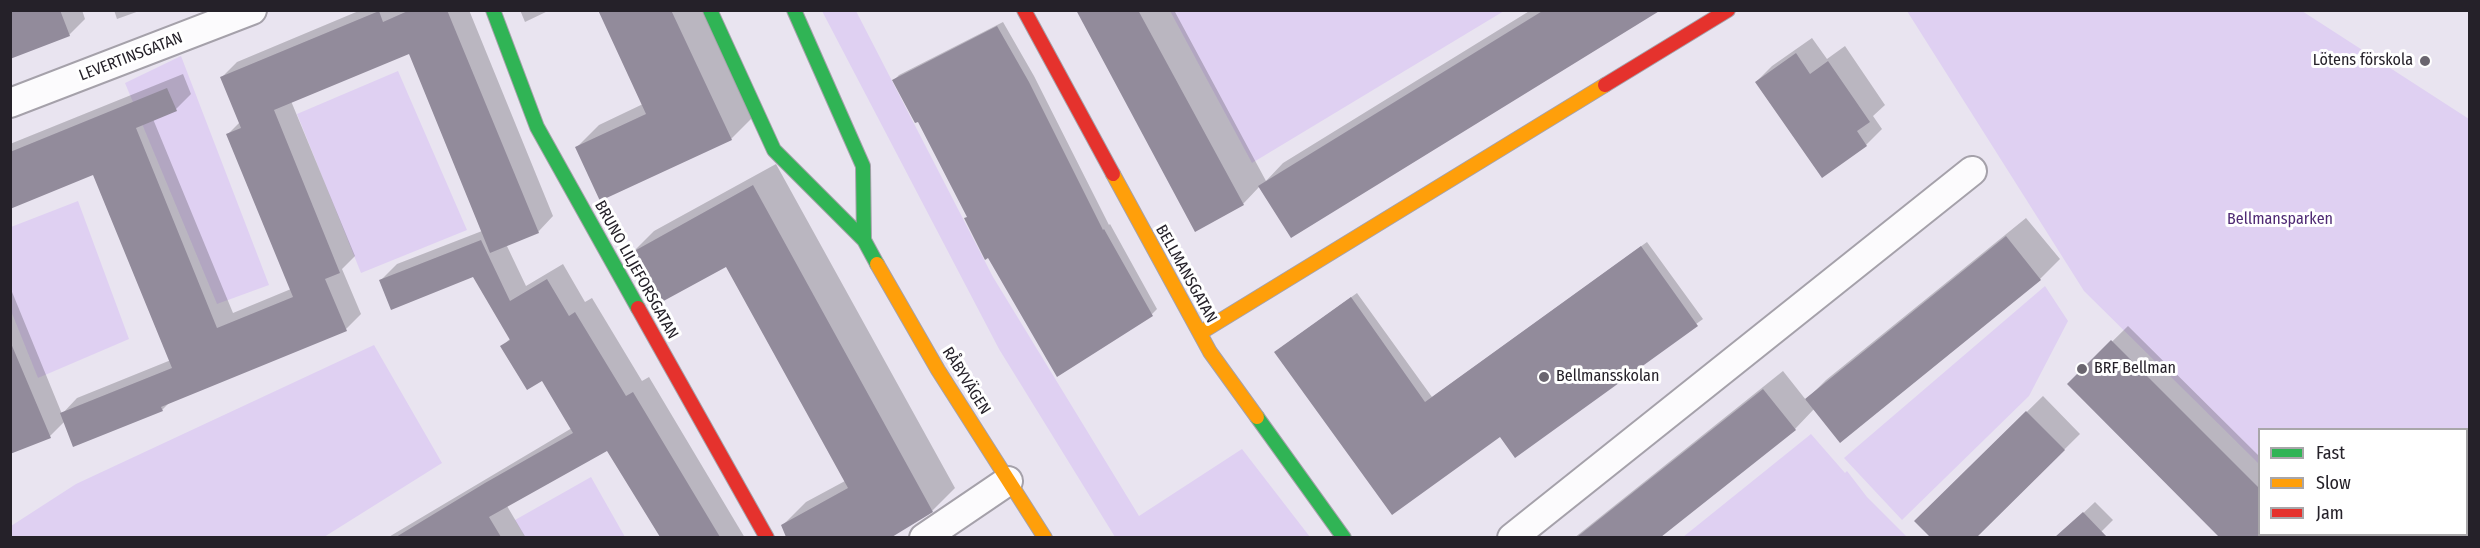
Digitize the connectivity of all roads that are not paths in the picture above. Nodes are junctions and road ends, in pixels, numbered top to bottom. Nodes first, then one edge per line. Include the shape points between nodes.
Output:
1 (252, 10) edge
2 (493, 10) edge
3 (710, 10) edge
4 (794, 10) edge
5 (1024, 10) edge
6 (1728, 10) edge
7 (10, 104) edge
8 (1972, 171) dead end
9 (864, 240) junction
10 (1200, 333) junction
11 (1008, 481) junction
12 (767, 537) edge
13 (924, 537) edge
14 (1045, 537) edge
15 (1344, 537) edge
16 (1512, 537) edge

1 - 7 street, LEVERTINSGATAN
2 - 12 street, BRUNO LILJEFORSGATAN via 537,127
3 - 9 street, RÅBYVÄGEN via 774,150
4 - 9 street, RÅBYVÄGEN via 863,166
5 - 10 street, BELLMANSGATAN
6 - 10 street
8 - 16 street
9 - 11 street, RÅBYVÄGEN
10 - 15 street, BELLMANSGATAN
11 - 13 street
11 - 14 street, RÅBYVÄGEN

